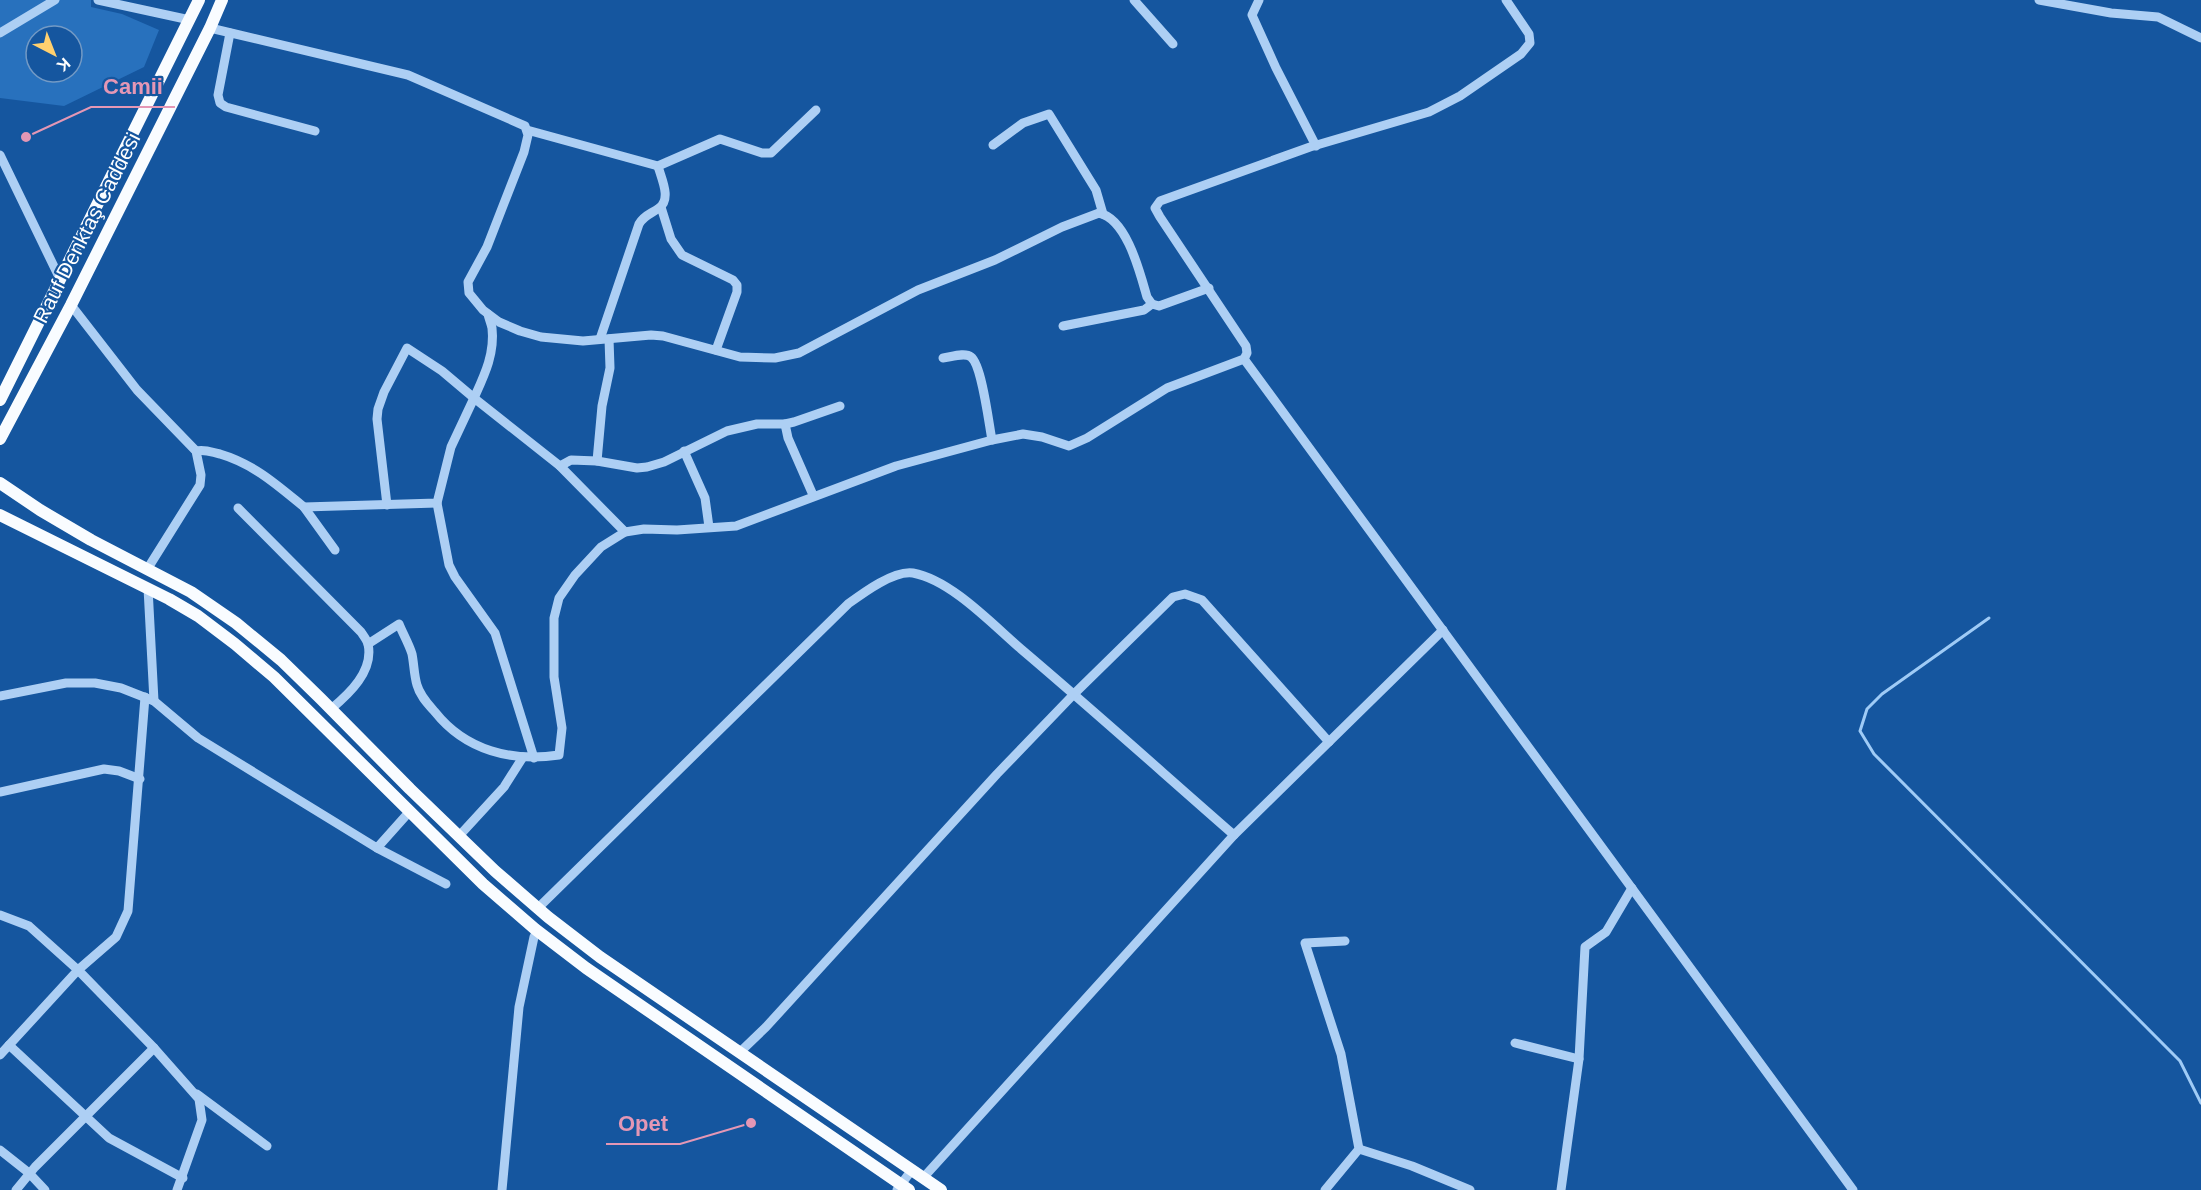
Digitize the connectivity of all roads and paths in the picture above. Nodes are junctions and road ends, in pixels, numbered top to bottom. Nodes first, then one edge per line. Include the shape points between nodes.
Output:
1 (55, 0) edge
2 (98, 0) edge
3 (199, 0) edge
4 (222, 0) edge
5 (1134, 0) edge
6 (1259, 0) edge
7 (1506, 0) edge
8 (2039, 0) edge
9 (190, 20) junction
10 (210, 28) junction
11 (0, 33) edge
12 (230, 33) junction
13 (2201, 38) edge
14 (1173, 44) dead end
15 (816, 110) dead end
16 (527, 130) junction
17 (315, 131) dead end
18 (993, 145) dead end
19 (1316, 146) junction
20 (0, 155) edge
21 (658, 166) junction
22 (661, 207) junction
23 (1103, 214) junction
24 (60, 279) junction
25 (1209, 288) junction
26 (1152, 304) junction
27 (71, 305) junction
28 (488, 314) junction
29 (1063, 326) dead end
30 (604, 339) junction
31 (716, 350) junction
32 (943, 358) dead end
33 (1244, 359) junction
34 (474, 398) junction
35 (0, 400) edge
36 (840, 405) dead end
37 (785, 424) junction
38 (0, 439) edge
39 (992, 440) junction
40 (196, 451) junction
41 (684, 451) junction
42 (597, 462) junction
43 (560, 466) junction
44 (0, 483) edge
45 (813, 495) junction
46 (437, 503) junction
47 (387, 505) junction
48 (304, 507) junction
49 (238, 508) dead end
50 (0, 515) edge
51 (709, 528) junction
52 (625, 532) junction
53 (335, 550) dead end
54 (148, 568) junction
55 (148, 588) junction
56 (1443, 630) junction
57 (368, 644) junction
58 (1074, 694) junction
59 (0, 696) edge
60 (149, 699) junction
61 (331, 709) junction
62 (1329, 742) junction
63 (523, 757) junction
64 (534, 758) junction
65 (140, 779) junction
66 (0, 792) edge
67 (410, 811) junction
68 (1234, 835) junction
69 (459, 836) junction
70 (377, 848) junction
71 (446, 884) dead end
72 (1632, 888) junction
73 (538, 908) junction
74 (0, 915) edge
75 (537, 931) junction
76 (1345, 941) dead end
77 (78, 970) junction
78 (1515, 1042) dead end
79 (9, 1045) junction
80 (154, 1048) junction
81 (739, 1053) junction
82 (0, 1055) edge
83 (1579, 1059) junction
84 (193, 1091) junction
85 (85, 1115) junction
86 (267, 1146) dead end
87 (1359, 1149) junction
88 (0, 1150) edge
89 (911, 1171) junction
90 (29, 1173) junction
91 (183, 1178) junction
92 (923, 1178) junction
93 (1444, 1179) junction
94 (902, 1188) edge
95 (16, 1190) edge
96 (45, 1190) edge
97 (177, 1190) edge
98 (502, 1190) edge
99 (941, 1190) edge
100 (1325, 1190) edge
101 (1442, 1190) edge
102 (1470, 1190) edge
103 (1561, 1190) edge
104 (1852, 1190) edge

1 - 11 street
2 - 9 street
3 - 9 main road, Rauf Denktaş Caddesi
4 - 10 main road, Rauf Denktaş Caddesi
5 - 14 street
6 - 19 street via 1252,15
7 - 19 street via 1529,34 1530,43 1521,54 1429,112
8 - 13 street via 2158,17
9 - 24 main road, Rauf Denktaş Caddesi
10 - 12 street
10 - 27 main road, Rauf Denktaş Caddesi
12 - 16 street via 408,75 520,122
12 - 17 street via 218,95 220,103
15 - 21 street via 771,153 720,139
16 - 21 street
16 - 28 street via 524,152 487,247 467,285
18 - 23 street via 1023,123 1049,114 1096,190
19 - 25 street via 1160,201 1155,208 1160,217
20 - 24 street
21 - 22 street via 665,196
22 - 30 street via 639,224
22 - 31 street via 670,239 682,255 737,285
23 - 26 street via 1131,246
23 - 31 street via 1094,213 995,260 918,290 799,353 763,359
24 - 35 main road, Rauf Denktaş Caddesi
25 - 26 street via 1159,306
25 - 33 street via 1246,346
26 - 29 street via 1144,310
27 - 38 main road, Rauf Denktaş Caddesi
27 - 40 street via 137,390
28 - 30 street via 509,327 541,337
28 - 34 street via 492,348 488,368
30 - 31 street via 663,336
30 - 42 street via 610,368
32 - 39 street via 966,355 974,360
33 - 39 street via 1167,388 1069,446 1023,434
33 - 56 street
34 - 43 street
34 - 46 street via 452,447
34 - 47 street via 407,348 378,409
36 - 37 street
37 - 41 street via 738,427
37 - 45 street
39 - 45 street via 896,466
40 - 48 street via 250,465
40 - 54 street via 200,485
41 - 42 street via 647,468
41 - 51 street via 705,498
42 - 43 street via 571,460
43 - 52 street
44 - 54 main road via 91,540
45 - 51 street via 736,526
46 - 47 street
46 - 64 street via 449,565 495,633
47 - 48 street
48 - 53 street
49 - 57 street via 361,632
50 - 55 main road
51 - 52 street
52 - 64 street via 601,547 559,598 554,618 554,677 562,728 559,755
54 - 61 main road via 236,623
55 - 60 street
55 - 67 main road via 198,616 274,677
56 - 62 street
56 - 72 street
57 - 61 street via 368,659 361,677 350,694
57 - 63 street via 399,624 411,651 418,687 443,722 462,739 492,752
58 - 62 street via 1173,597 1185,594 1202,600
58 - 68 street
58 - 73 street via 954,592 924,576 909,573 892,578 848,604
58 - 81 street
59 - 60 street via 66,683 95,683
60 - 65 street
60 - 70 street via 198,738
61 - 69 main road
62 - 68 street
63 - 64 street
63 - 69 street via 504,788
65 - 66 street via 104,769
65 - 77 street via 126,919 110,944
67 - 70 street
67 - 75 main road
68 - 92 street
69 - 73 main road
70 - 71 street
72 - 83 street via 1606,932 1585,947
72 - 104 street
73 - 81 main road via 600,957
74 - 77 street via 29,926
75 - 94 main road
75 - 98 street via 519,1007
76 - 87 street via 1305,943 1341,1054
77 - 79 street
77 - 80 street
78 - 83 street
79 - 82 street
79 - 85 street
80 - 84 street
80 - 85 street
81 - 89 main road
83 - 103 street
84 - 86 street
84 - 91 street via 199,1099 202,1120
85 - 90 street
85 - 91 street via 117,1144
87 - 93 street
87 - 100 street
88 - 90 street
89 - 92 main road
89 - 94 street
90 - 95 street
90 - 96 street
91 - 97 street
92 - 99 main road
93 - 101 street
93 - 102 street

